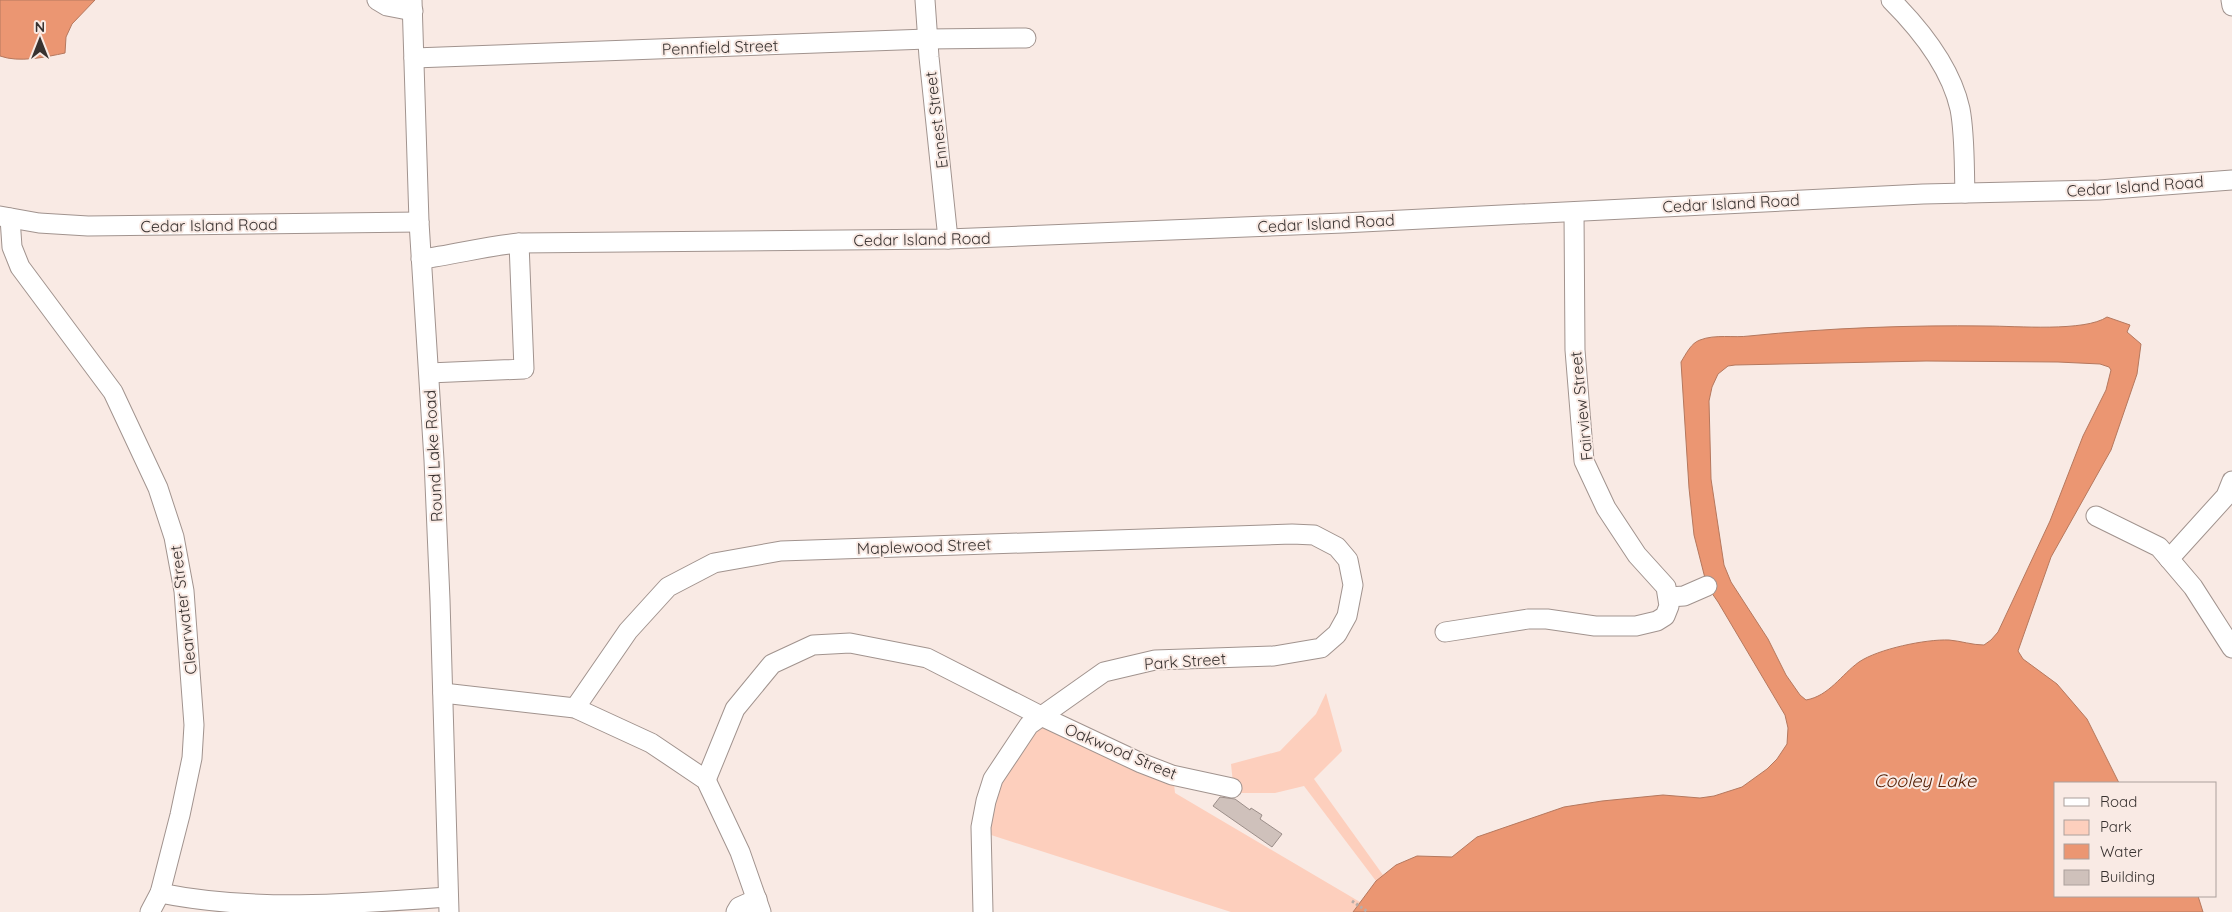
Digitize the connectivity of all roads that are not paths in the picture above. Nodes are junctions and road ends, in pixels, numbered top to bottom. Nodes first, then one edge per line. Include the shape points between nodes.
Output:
1 (376, 0) edge
2 (925, 0) edge
3 (1891, 0) edge
4 (2231, 0) edge
5 (412, 5) edge
6 (2232, 6) edge
7 (1026, 38) dead end
8 (927, 39) junction
9 (414, 58) junction
10 (2232, 180) edge
11 (1965, 193) junction
12 (1574, 212) junction
13 (5, 217) edge
14 (420, 222) junction
15 (948, 240) junction
16 (519, 243) junction
17 (421, 259) junction
18 (429, 373) junction
19 (2232, 481) edge
20 (2096, 516) dead end
21 (1337, 547) joint
22 (2169, 559) junction
23 (1707, 586) dead end
24 (1669, 601) junction
25 (1445, 632) dead end
26 (2232, 648) edge
27 (443, 693) junction
28 (576, 708) junction
29 (1041, 716) junction
30 (706, 780) junction
31 (1232, 788) dead end
32 (160, 893) junction
33 (449, 905) edge
34 (759, 906) edge
35 (300, 909) edge
36 (150, 912) edge
37 (736, 912) edge
38 (983, 912) edge

1 - 5 street via 387,6
2 - 8 street, Ennest Street
3 - 11 street via 1910,19 1947,74 1960,108
4 - 6 street
5 - 9 street, Round Lake Road
7 - 8 street, Pennfield Street
8 - 9 street, Pennfield Street
8 - 15 street, Ennest Street
9 - 14 street, Round Lake Road
10 - 11 street, Cedar Island Road via 2099,190
11 - 12 street, Cedar Island Road
12 - 15 street, Cedar Island Road
12 - 24 street, Fairview Street via 1575,350 1584,461 1606,508 1637,555 1666,587
13 - 14 street, Cedar Island Road via 88,226
13 - 32 street, Clearwater Street via 20,267 113,392 158,488 174,537 184,591 194,725 192,758
14 - 17 street, Round Lake Road
15 - 16 street, Cedar Island Road
16 - 17 street, Cedar Island Road
16 - 18 street via 524,369
17 - 18 street, Round Lake Road
18 - 27 street, Round Lake Road
19 - 22 street via 2226,496
20 - 22 street via 2159,547
21 - 28 street, Maplewood Street via 1314,535 1283,534 781,551 714,563 668,587 628,630
21 - 29 street, Park Street via 1348,560 1352,594 1347,616 1337,634 1321,648 1274,656 1155,660 1104,672
22 - 26 street via 2193,587
23 - 24 street
24 - 25 street via 1665,616 1636,626 1595,626 1528,619
27 - 28 street
27 - 33 street, Round Lake Road
28 - 30 street via 651,743
29 - 30 street, Oakwood Street via 927,658 850,643 813,645 772,664 734,709
29 - 31 street, Oakwood Street via 1172,775
29 - 38 street, Park Street via 1029,725 1009,752 993,779 986,801 981,827
30 - 34 street via 740,852
32 - 35 street via 202,901
32 - 36 street, Clearwater Street
33 - 35 street
34 - 37 street via 739,907

